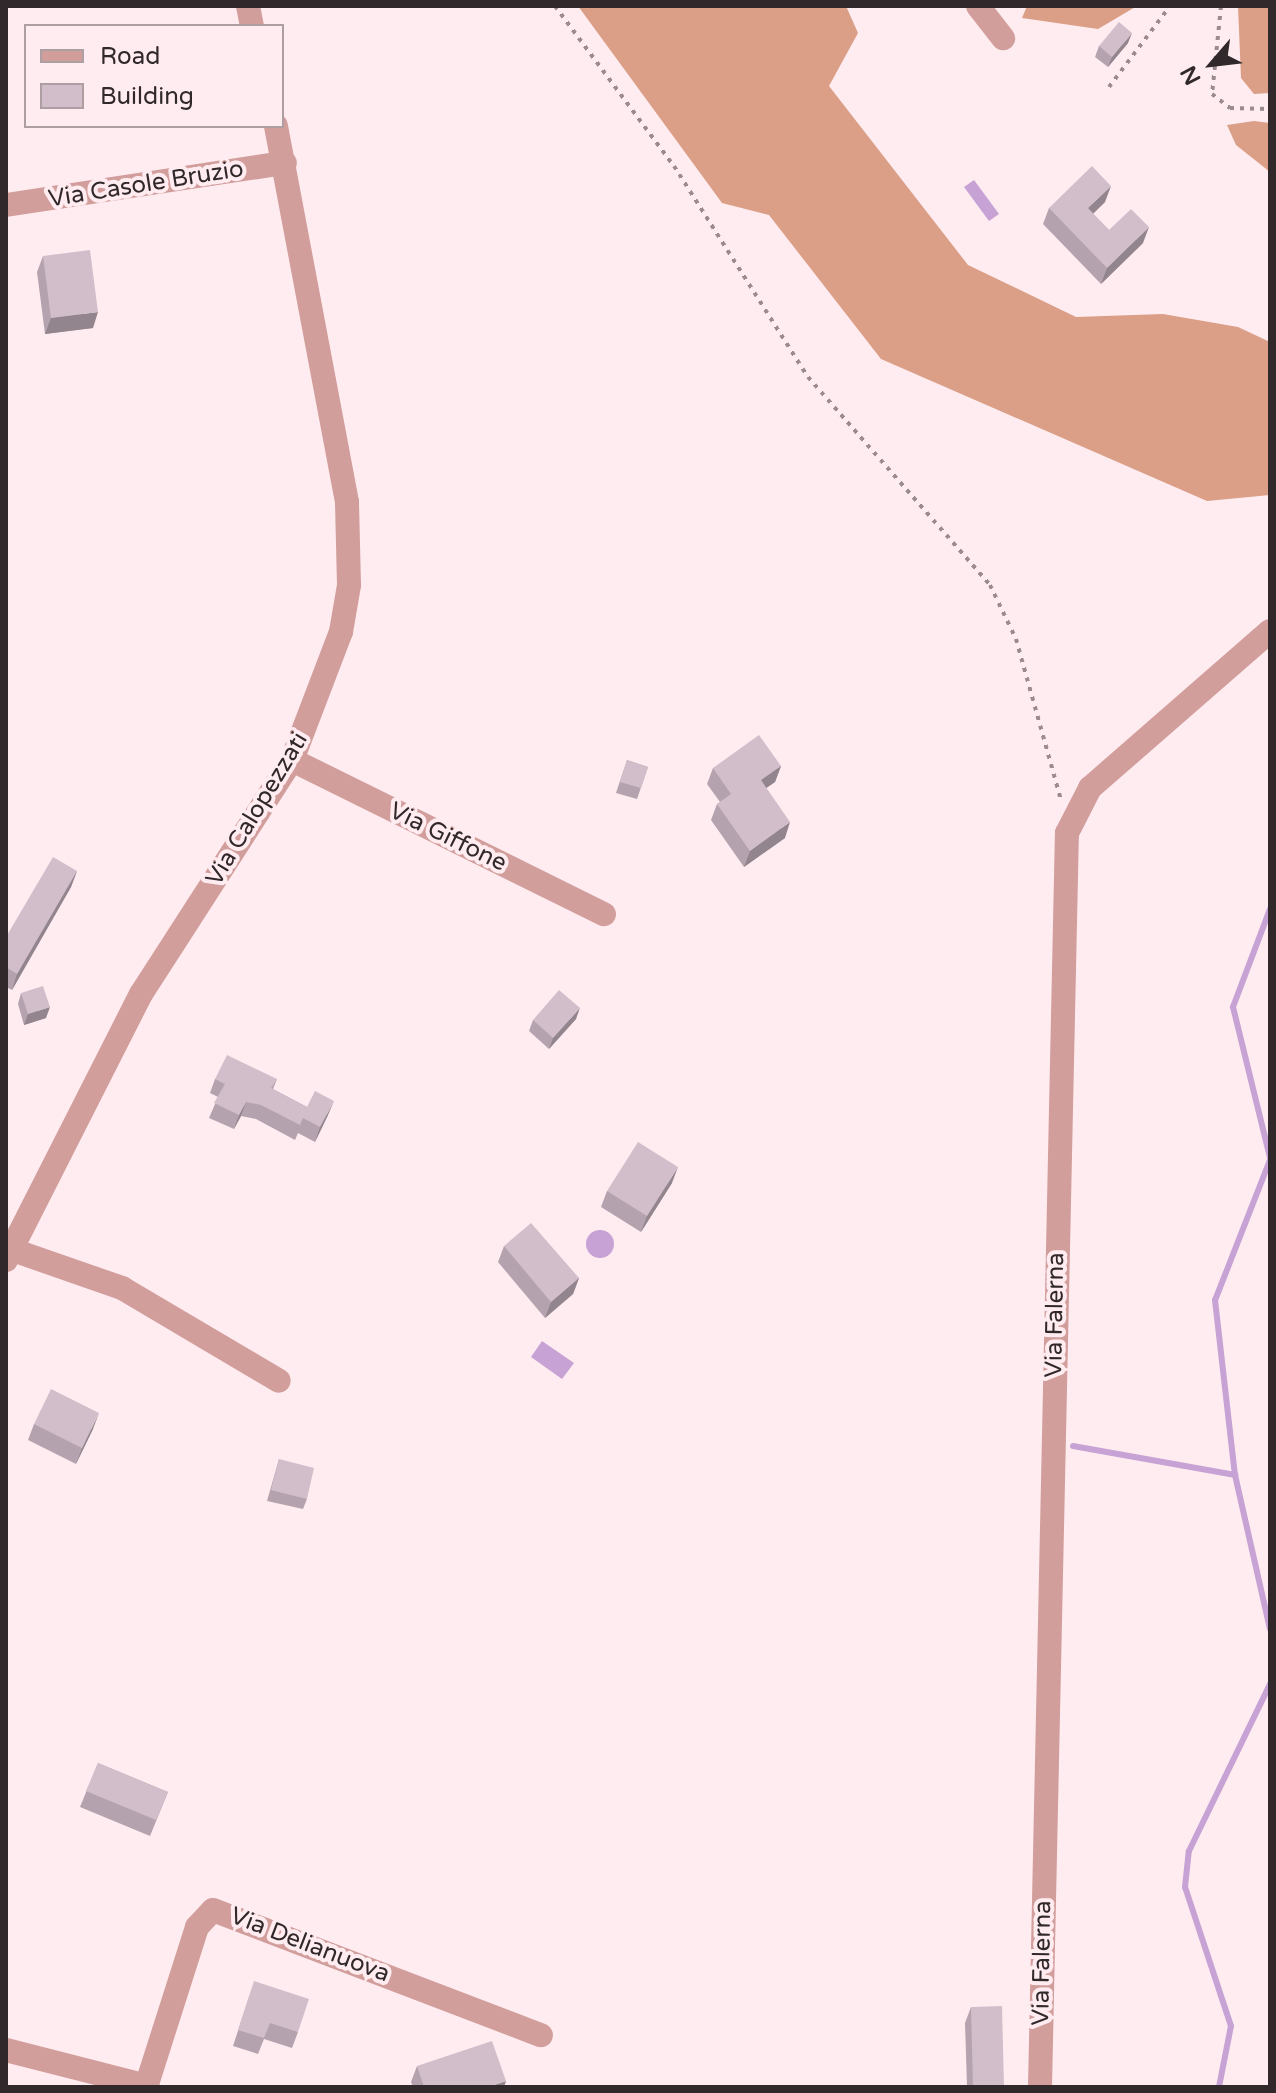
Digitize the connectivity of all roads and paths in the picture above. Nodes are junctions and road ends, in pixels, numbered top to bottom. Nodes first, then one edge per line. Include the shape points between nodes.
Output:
1 (555, 6) edge
2 (978, 6) edge
3 (1170, 6) edge
4 (1221, 6) edge
5 (1003, 38) dead end
6 (1109, 87) dead end
7 (1270, 109) edge
8 (276, 128) edge
9 (285, 163) junction
10 (6, 205) edge
11 (1270, 631) edge
12 (292, 760) junction
13 (1070, 821) junction
14 (604, 914) dead end
15 (8, 1255) edge
16 (279, 1381) dead end
17 (541, 2035) dead end
18 (6, 2050) edge
19 (146, 2086) edge
20 (1040, 2087) edge

1 - 13 path via 674,166 808,377 990,585 1016,639
2 - 5 street
3 - 6 path
4 - 7 path via 1212,94 1230,108
8 - 9 street, Via Calopezzati
9 - 10 street, Via Casole Bruzio
9 - 12 street, Via Calopezzati via 340,453 350,556 337,647
11 - 13 street via 1090,788
12 - 14 street, Via Giffone
12 - 15 street, Via Calopezzati via 141,994
13 - 20 street, Via Falerna
15 - 16 street via 122,1288
17 - 19 street, Via Delianuova via 213,1910 197,1927
18 - 19 street

